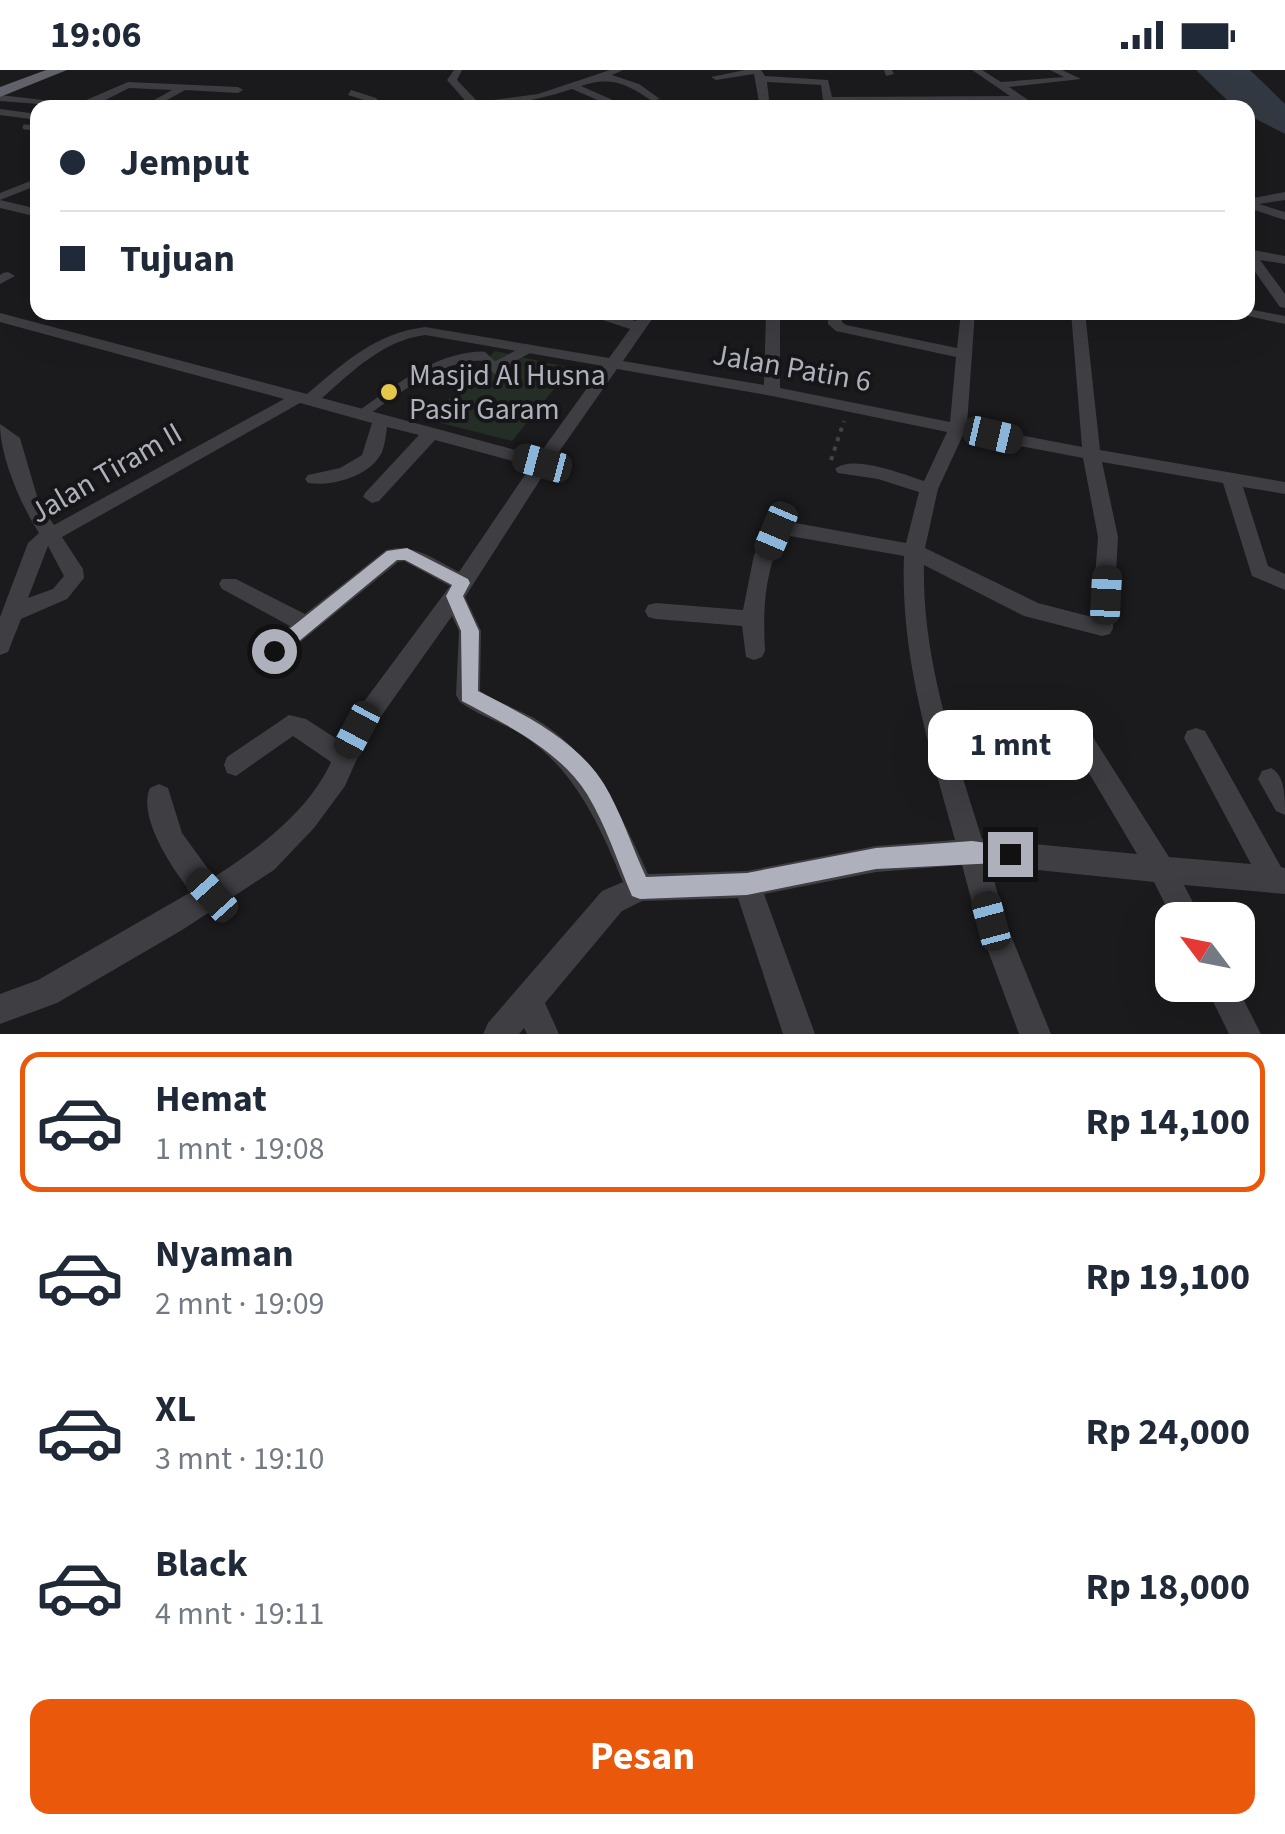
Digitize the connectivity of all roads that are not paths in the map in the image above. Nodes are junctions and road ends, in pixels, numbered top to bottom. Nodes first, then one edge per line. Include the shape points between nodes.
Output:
1 (60, 70) edge
2 (458, 70) edge
3 (620, 70) edge
4 (976, 70) edge
5 (1057, 71) edge
6 (1090, 71) edge
7 (759, 73) edge
8 (605, 76) junction
9 (716, 77) dead end
10 (1000, 85) junction
11 (575, 87) junction
12 (184, 88) junction
13 (238, 90) dead end
14 (351, 93) dead end
15 (0, 95) edge
16 (656, 99) dead end
17 (34, 100) edge
18 (97, 100) edge
19 (161, 100) edge
20 (373, 100) edge
21 (471, 100) edge
22 (552, 100) edge
23 (607, 100) edge
24 (764, 100) edge
25 (828, 100) edge
26 (1023, 100) edge
27 (0, 112) edge
28 (30, 116) edge
29 (26, 127) dead end
30 (30, 127) edge
31 (30, 185) edge
32 (1285, 196) edge
33 (0, 200) edge
34 (1255, 202) edge
35 (1255, 205) edge
36 (30, 210) edge
37 (1285, 216) edge
38 (1255, 254) edge
39 (1285, 260) edge
40 (1255, 263) edge
41 (1285, 304) edge
42 (1255, 315) edge
43 (0, 317) edge
44 (51, 320) edge
45 (614, 320) edge
46 (645, 320) edge
47 (768, 320) edge
48 (834, 320) edge
49 (967, 320) edge
50 (1079, 320) edge
51 (1285, 320) edge
52 (416, 321) edge
53 (38, 327) junction
54 (640, 327) junction
55 (528, 349) junction
56 (964, 354) junction
57 (613, 364) junction
58 (772, 390) junction
59 (303, 400) junction
60 (360, 414) junction
61 (382, 420) junction
62 (958, 426) junction
63 (0, 429) edge
64 (432, 433) junction
65 (1091, 452) junction
66 (542, 463) junction
67 (844, 469) road end
68 (314, 479) dead end
69 (1231, 479) junction
70 (1285, 488) edge
71 (929, 489) junction
72 (372, 497) dead end
73 (48, 535) junction
74 (914, 551) junction
75 (1285, 582) edge
76 (229, 584) dead end
77 (458, 590) junction
78 (656, 611) dead end
79 (14, 612) junction
80 (752, 619) junction
81 (306, 625) junction
82 (0, 646) edge
83 (274, 651) dead end
84 (754, 651) dead end
85 (1196, 738) dead end
86 (1082, 741) dead end
87 (342, 757) junction
88 (236, 765) dead end
89 (1271, 779) dead end
90 (159, 796) dead end
91 (1285, 803) edge
92 (972, 851) junction
93 (1162, 868) junction
94 (1279, 880) edge
95 (747, 884) junction
96 (640, 888) junction
97 (212, 895) junction
98 (1179, 902) edge
99 (528, 1000) junction
100 (1229, 1002) edge
101 (0, 1009) edge
102 (499, 1034) edge
103 (543, 1034) edge
104 (799, 1034) edge
105 (1036, 1034) edge
106 (1245, 1034) edge

1 - 15 highway
2 - 21 street via 452,80
3 - 8 street
4 - 10 street
5 - 6 street
5 - 10 street via 1076,80
7 - 9 street
7 - 24 street
7 - 25 street via 822,81
8 - 11 street
8 - 16 street
10 - 26 street
11 - 22 street
11 - 23 street
12 - 13 street
12 - 18 street via 129,85
12 - 19 street
14 - 20 street
15 - 17 street
27 - 28 street
29 - 30 lane
31 - 33 street
32 - 34 street
33 - 36 street
35 - 37 street
38 - 39 street
40 - 41 street
42 - 51 street
43 - 53 street
44 - 53 street
45 - 54 street
46 - 54 street
47 - 58 street
48 - 56 street via 840,328
49 - 56 street
50 - 65 street
52 - 55 street, Jalan Patin 6
52 - 59 street, Jalan Patin 6
53 - 59 street
54 - 57 street
55 - 57 street, Jalan Patin 6
55 - 60 lane via 497,370 483,356 458,358
56 - 62 street
57 - 58 street, Jalan Patin 6
57 - 66 street
58 - 62 street, Jalan Patin 6
59 - 60 street
59 - 73 street, Jalan Tiram II
60 - 61 street
61 - 64 street
61 - 68 street via 363,463
62 - 65 street, Jalan Patin 6
62 - 71 street
63 - 73 street via 12,438 30,504
64 - 66 street
64 - 72 street
65 - 69 street, Jalan Patin 6
65 - 74 street via 1108,537 1102,628 1032,610
66 - 77 street
67 - 71 street
69 - 70 street, Jalan Patin 6
69 - 75 street via 1259,571
71 - 74 street
73 - 79 street, Jalan Tiram II via 34,550
73 - 79 street via 74,578 60,594
74 - 80 street via 780,527 764,557
74 - 92 street via 918,647
76 - 81 street
77 - 81 street via 400,553
77 - 87 street
77 - 96 street via 470,631 468,695 530,728 581,770
78 - 80 street
79 - 82 street, Jalan Tiram II
80 - 84 street
81 - 83 street
85 - 94 street
86 - 93 street
87 - 88 street via 289,725
87 - 97 street via 336,778 305,819 264,861
89 - 91 street
90 - 97 street via 173,847
92 - 93 street
92 - 95 street via 876,859
92 - 105 street via 991,921
93 - 94 street
93 - 98 street
95 - 96 street
95 - 104 street
96 - 99 street via 612,901
97 - 101 street via 46,992
99 - 102 street
99 - 103 street
100 - 106 street

